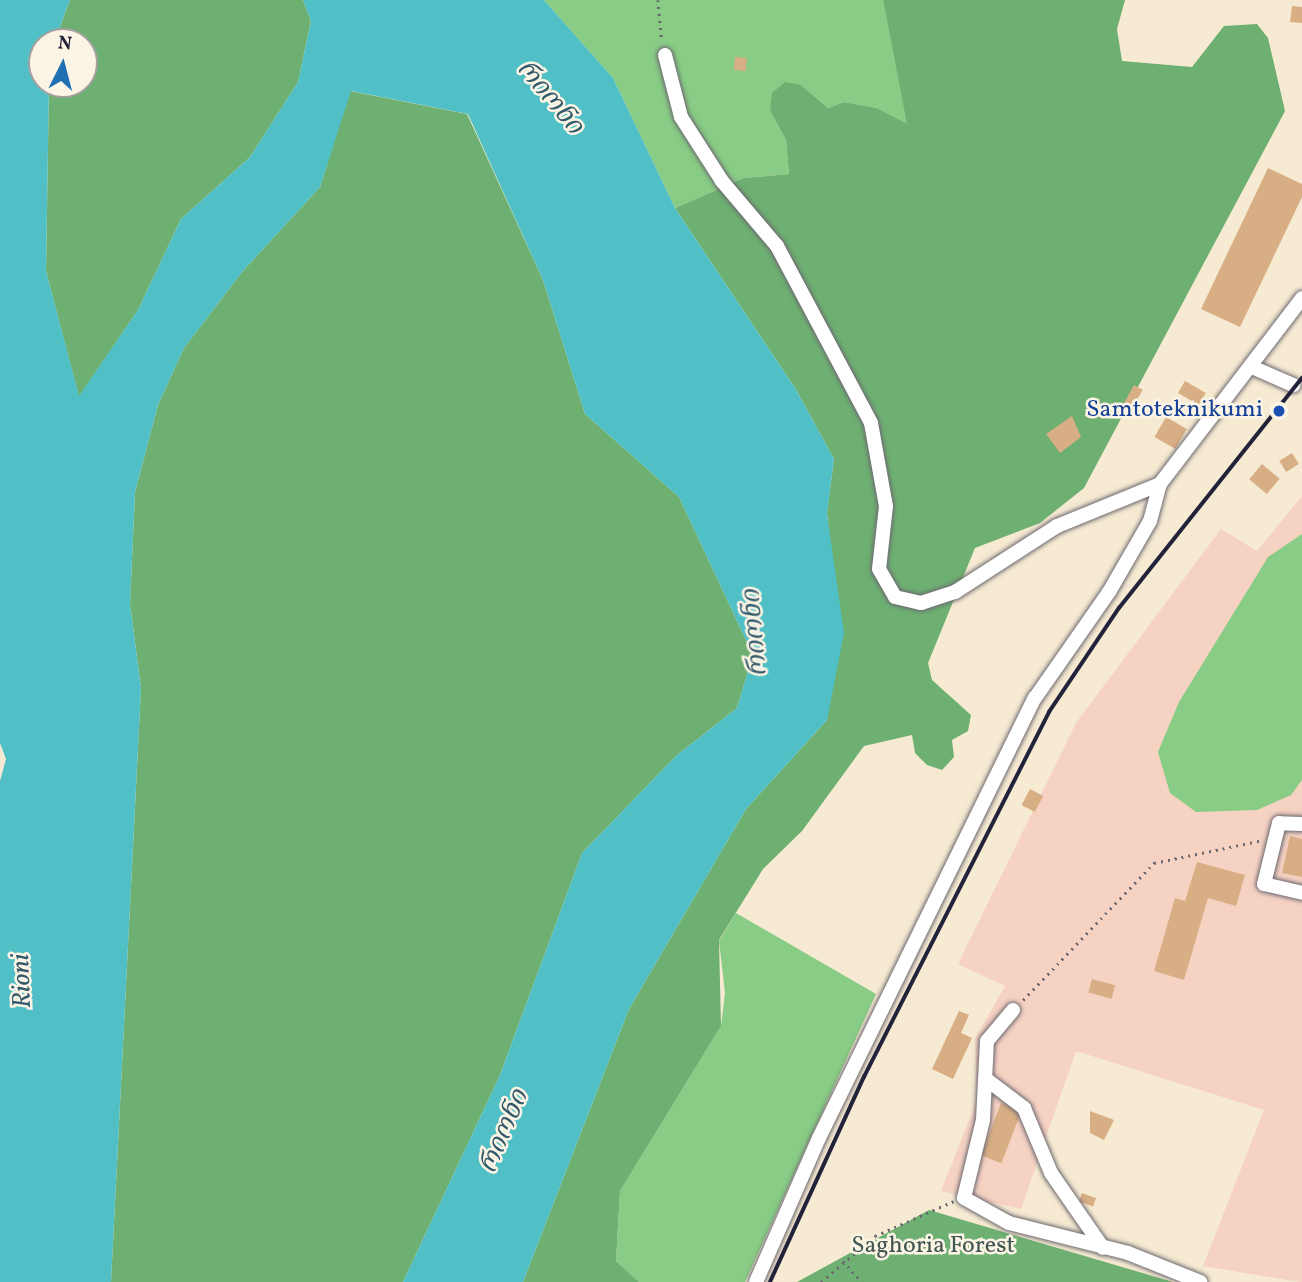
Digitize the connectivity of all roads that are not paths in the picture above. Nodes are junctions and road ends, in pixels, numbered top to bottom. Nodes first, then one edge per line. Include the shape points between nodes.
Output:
1 (665, 55) road end
2 (1302, 298) edge
3 (1254, 368) junction
4 (1298, 387) edge
5 (1160, 484) junction
6 (1302, 824) edge
7 (1302, 893) edge
8 (1013, 1010) road end
9 (986, 1079) junction
10 (1103, 1248) junction
11 (756, 1282) edge
12 (1200, 1282) edge

1 - 5 street via 681,117 722,181 777,246 871,423 886,506 879,569 895,597 921,603 955,592 1057,526
2 - 3 street
3 - 4 street
3 - 5 street
5 - 11 street via 1150,521 1035,698 990,785
6 - 7 street via 1279,823 1264,884
8 - 9 street via 986,1041
9 - 10 street via 1024,1108 1051,1173
9 - 10 street via 964,1198 1009,1223
10 - 12 street

